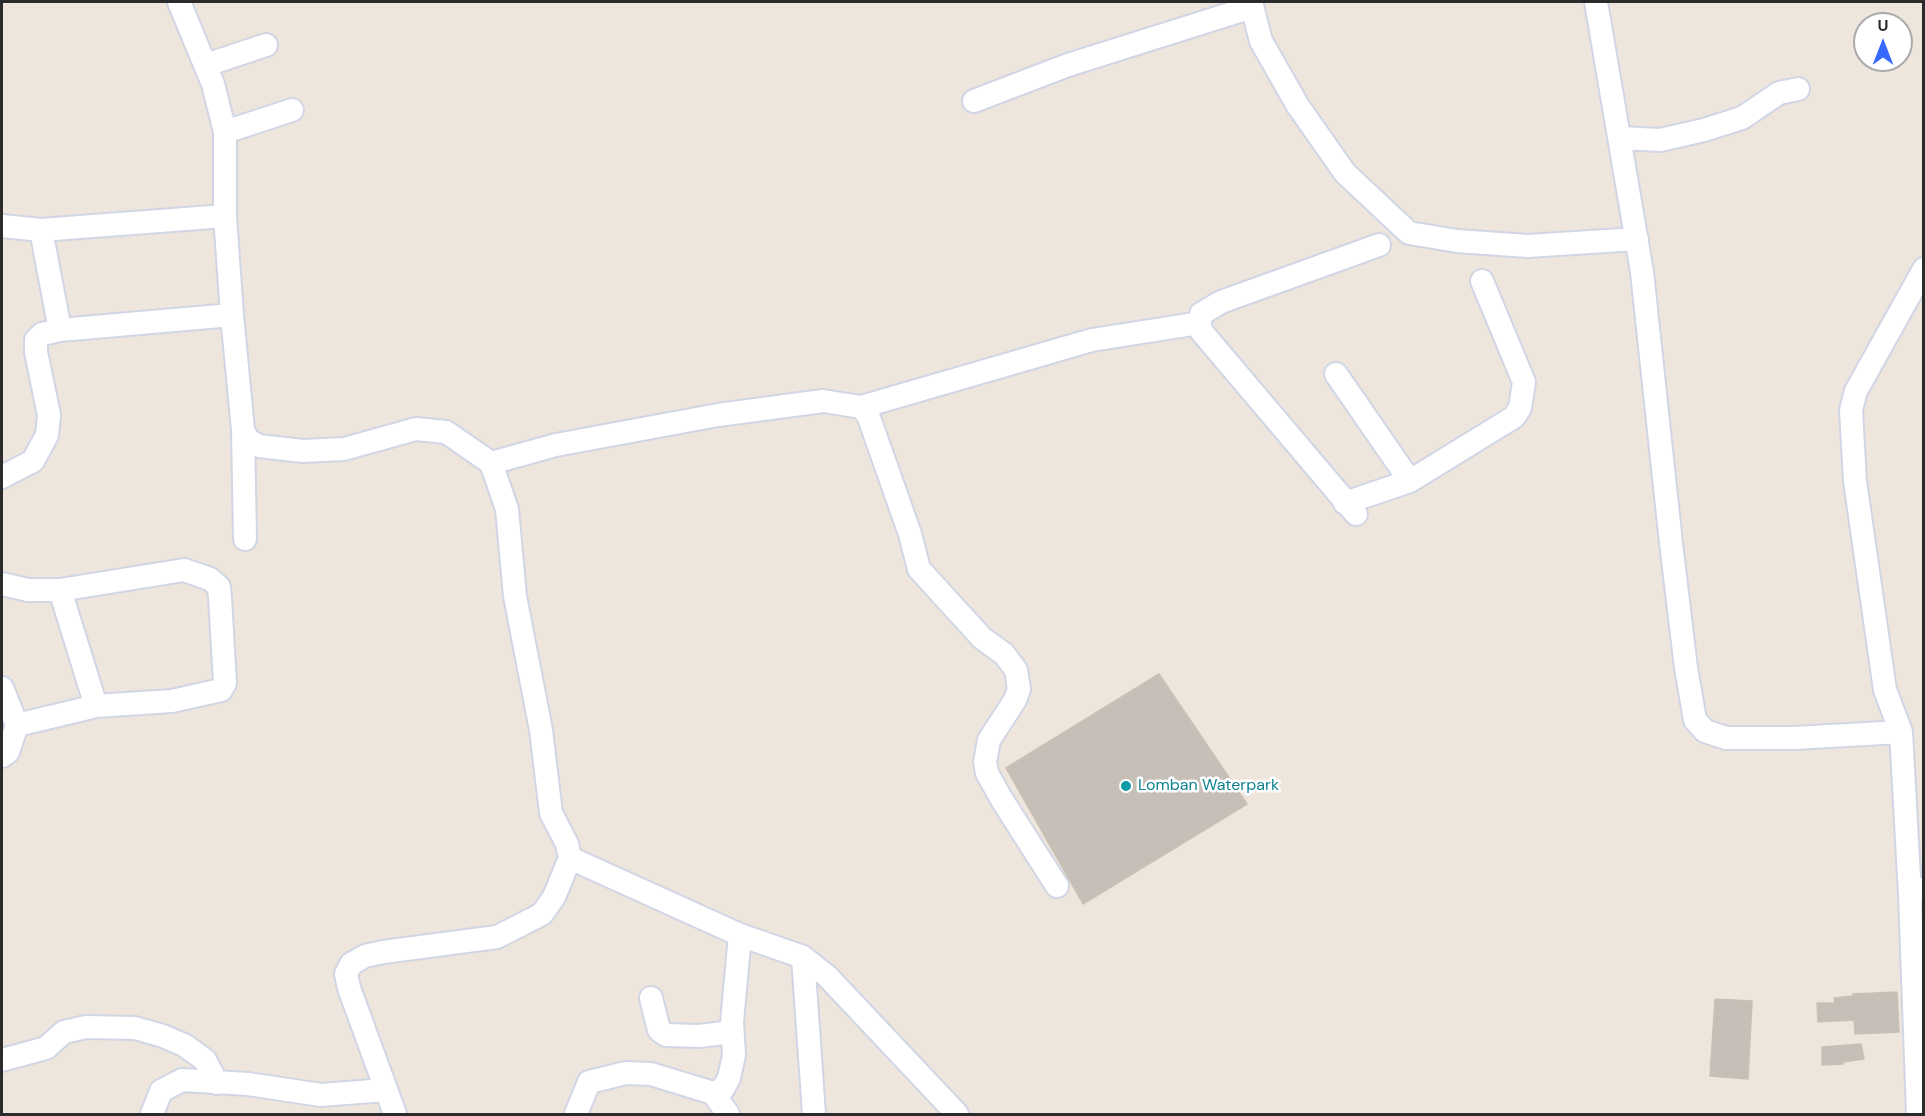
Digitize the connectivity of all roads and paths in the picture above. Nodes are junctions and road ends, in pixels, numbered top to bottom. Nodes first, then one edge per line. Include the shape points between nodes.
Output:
1 (179, 2) edge
2 (1596, 2) edge
3 (1252, 4) edge
4 (266, 45) dead end
5 (206, 65) junction
6 (1798, 89) dead end
7 (974, 101) dead end
8 (292, 110) dead end
9 (225, 132) junction
10 (1621, 138) junction
11 (225, 216) junction
12 (2, 226) edge
13 (41, 230) junction
14 (1637, 239) junction
15 (1379, 245) dead end
16 (1923, 269) edge
17 (1482, 281) dead end
18 (232, 315) junction
19 (1200, 323) junction
20 (60, 330) junction
21 (1336, 374) dead end
22 (861, 407) junction
23 (243, 430) junction
24 (491, 463) junction
25 (2, 477) edge
26 (1410, 481) junction
27 (245, 539) dead end
28 (2, 584) edge
29 (60, 590) junction
30 (2, 688) edge
31 (96, 706) junction
32 (17, 725) junction
33 (1901, 732) junction
34 (2, 756) edge
35 (570, 858) junction
36 (1057, 886) dead end
37 (1917, 892) edge
38 (740, 935) junction
39 (802, 957) junction
40 (651, 998) dead end
41 (732, 1022) junction
42 (2, 1060) edge
43 (217, 1083) junction
44 (385, 1090) junction
45 (713, 1093) junction
46 (152, 1114) edge
47 (394, 1114) edge
48 (576, 1114) edge
49 (728, 1114) edge
50 (814, 1114) edge
51 (957, 1114) edge
52 (1918, 1114) edge

1 - 5 street
2 - 10 street
3 - 7 street via 1068,65
3 - 14 street via 1261,41 1298,106 1346,173 1409,233 1528,246
4 - 5 street
5 - 9 street
6 - 10 street via 1779,93 1742,118 1704,130 1660,140
8 - 9 street
9 - 11 street
10 - 14 street
11 - 13 street
11 - 18 street
12 - 13 street
13 - 20 street
14 - 33 street via 1695,720 1705,731 1726,738
15 - 19 street via 1221,302 1201,314
16 - 33 street via 1856,391 1851,410 1855,481 1885,690
17 - 26 street via 1524,382 1520,408 1514,417
18 - 20 street
18 - 23 street
19 - 22 street via 1092,340
19 - 26 street via 1201,331 1350,508
20 - 25 street via 42,334 36,340 49,415 47,435 33,461
21 - 26 street
22 - 24 street via 824,401 718,415 556,445
22 - 36 street via 868,415 919,569 1016,670 1019,689 989,740 985,762 1002,800
23 - 24 street via 248,440 259,446 303,451 344,449 416,429 446,432
23 - 27 street
24 - 35 street via 507,509 515,596 541,730 551,813
28 - 29 street via 28,590
29 - 31 street
29 - 31 street via 184,570 198,573 219,586 225,683 222,690 172,701
30 - 32 street
31 - 32 street
32 - 34 street via 8,752
33 - 37 street
35 - 38 street
35 - 44 street via 554,897 542,914 497,937 383,952 351,964 346,974 349,987
37 - 52 street
38 - 39 street
38 - 41 street
39 - 50 street
39 - 51 street via 827,976
40 - 41 street via 659,1030 666,1035 732,1032
41 - 45 street via 734,1055 729,1078 723,1089
42 - 43 street via 46,1048 64,1032 86,1027 135,1028 184,1045 205,1060
43 - 44 street via 321,1095
43 - 46 street via 182,1080 161,1091
44 - 47 street
45 - 48 street via 651,1074 626,1073 589,1082
45 - 49 street

